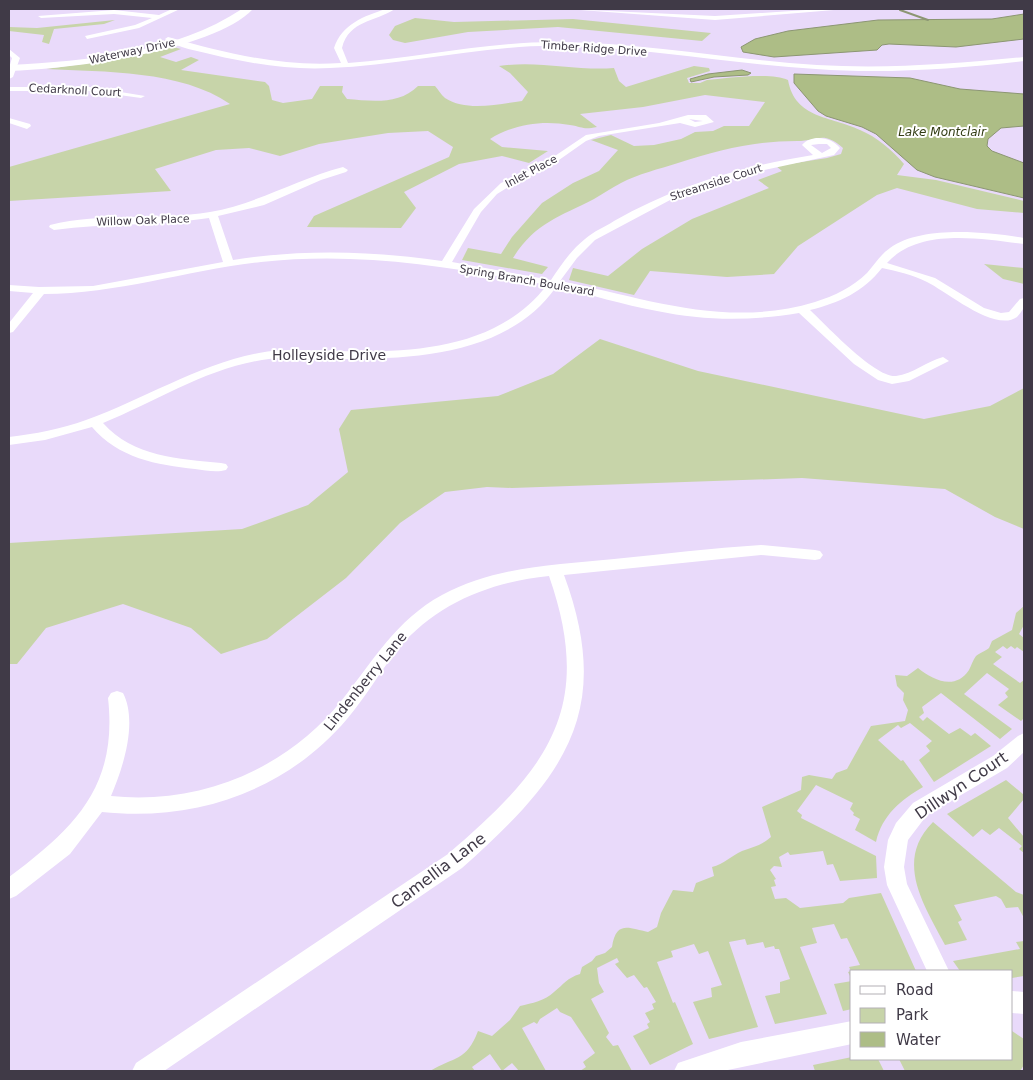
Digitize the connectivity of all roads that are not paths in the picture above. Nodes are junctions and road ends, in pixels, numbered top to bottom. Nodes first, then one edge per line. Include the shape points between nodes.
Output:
1 (177, 9) edge
2 (232, 9) edge
3 (248, 9) edge
4 (392, 9) edge
5 (570, 9) edge
6 (831, 10) dead end
7 (41, 16) dead end
8 (162, 17) junction
9 (86, 38) dead end
10 (172, 40) junction
11 (9, 51) edge
12 (1024, 59) edge
13 (344, 65) junction
14 (11, 68) edge
15 (9, 88) edge
16 (141, 96) dead end
17 (9, 120) edge
18 (680, 120) dead end
19 (27, 126) dead end
20 (820, 156) dead end
21 (343, 170) dead end
22 (213, 215) junction
23 (54, 227) dead end
24 (1024, 241) edge
25 (229, 264) junction
26 (879, 264) junction
27 (446, 265) junction
28 (552, 283) junction
29 (9, 288) edge
30 (40, 292) junction
31 (1024, 301) edge
32 (802, 309) junction
33 (9, 330) edge
34 (943, 361) dead end
35 (95, 422) junction
36 (9, 441) edge
37 (221, 467) dead end
38 (815, 555) dead end
39 (554, 570) junction
40 (117, 698) dead end
41 (1024, 741) edge
42 (99, 803) junction
43 (9, 889) edge
44 (938, 970) edge
45 (850, 1032) edge
46 (144, 1071) edge
47 (686, 1071) edge

1 - 8 street
2 - 10 main road, Waterway Drive
3 - 10 main road, Waterway Drive via 219,26
4 - 13 street via 365,19 345,32 338,48
5 - 6 street via 715,18
7 - 8 street via 104,12
8 - 9 street via 126,30
10 - 13 street, Timber Ridge Drive via 239,60
10 - 14 main road, Waterway Drive via 92,60
11 - 14 street via 16,56
12 - 13 street, Timber Ridge Drive via 1004,62 1010,66 974,72 954,66 873,69 548,44 497,46
15 - 16 street, Cedarknoll Court via 73,88
17 - 19 street
18 - 27 street, Inlet Place via 585,138 572,144 550,164 506,184 478,208
20 - 28 street, Streamside Court via 759,167 670,196 589,241 564,265
21 - 22 street, Willow Oak Place via 322,175 269,199
22 - 23 street, Willow Oak Place via 171,220 94,221
22 - 25 street
24 - 26 street, Spring Branch Boulevard via 978,237 920,240 898,248
25 - 27 street, Spring Branch Boulevard via 338,255
25 - 30 street, Spring Branch Boulevard via 111,288
26 - 31 street via 931,280 992,314 1012,315
26 - 32 street, Spring Branch Boulevard via 873,273 834,300
27 - 28 street, Spring Branch Boulevard
28 - 32 street, Spring Branch Boulevard via 685,313 742,315
28 - 35 street, Holleyside Drive via 538,304 527,313 499,330 465,343 404,354 300,353 242,360 183,382
29 - 30 street, Spring Branch Boulevard
30 - 33 street
32 - 34 street via 882,378 897,379
35 - 36 street, Holleyside Drive
35 - 37 street via 108,437 132,451
38 - 39 street, Lindenberry Lane via 770,550 734,552
39 - 42 street, Lindenberry Lane via 494,579 430,610 392,646 350,703 313,743 268,774 230,790 178,804 134,807
39 - 46 street, Camellia Lane via 572,629 576,690 558,745 526,794 456,861
40 - 42 street via 120,724 117,753 111,778
41 - 44 street, Dillwyn Court via 1000,762 920,809 898,840 894,867 897,885
42 - 43 street via 63,848
45 - 47 street via 741,1054

